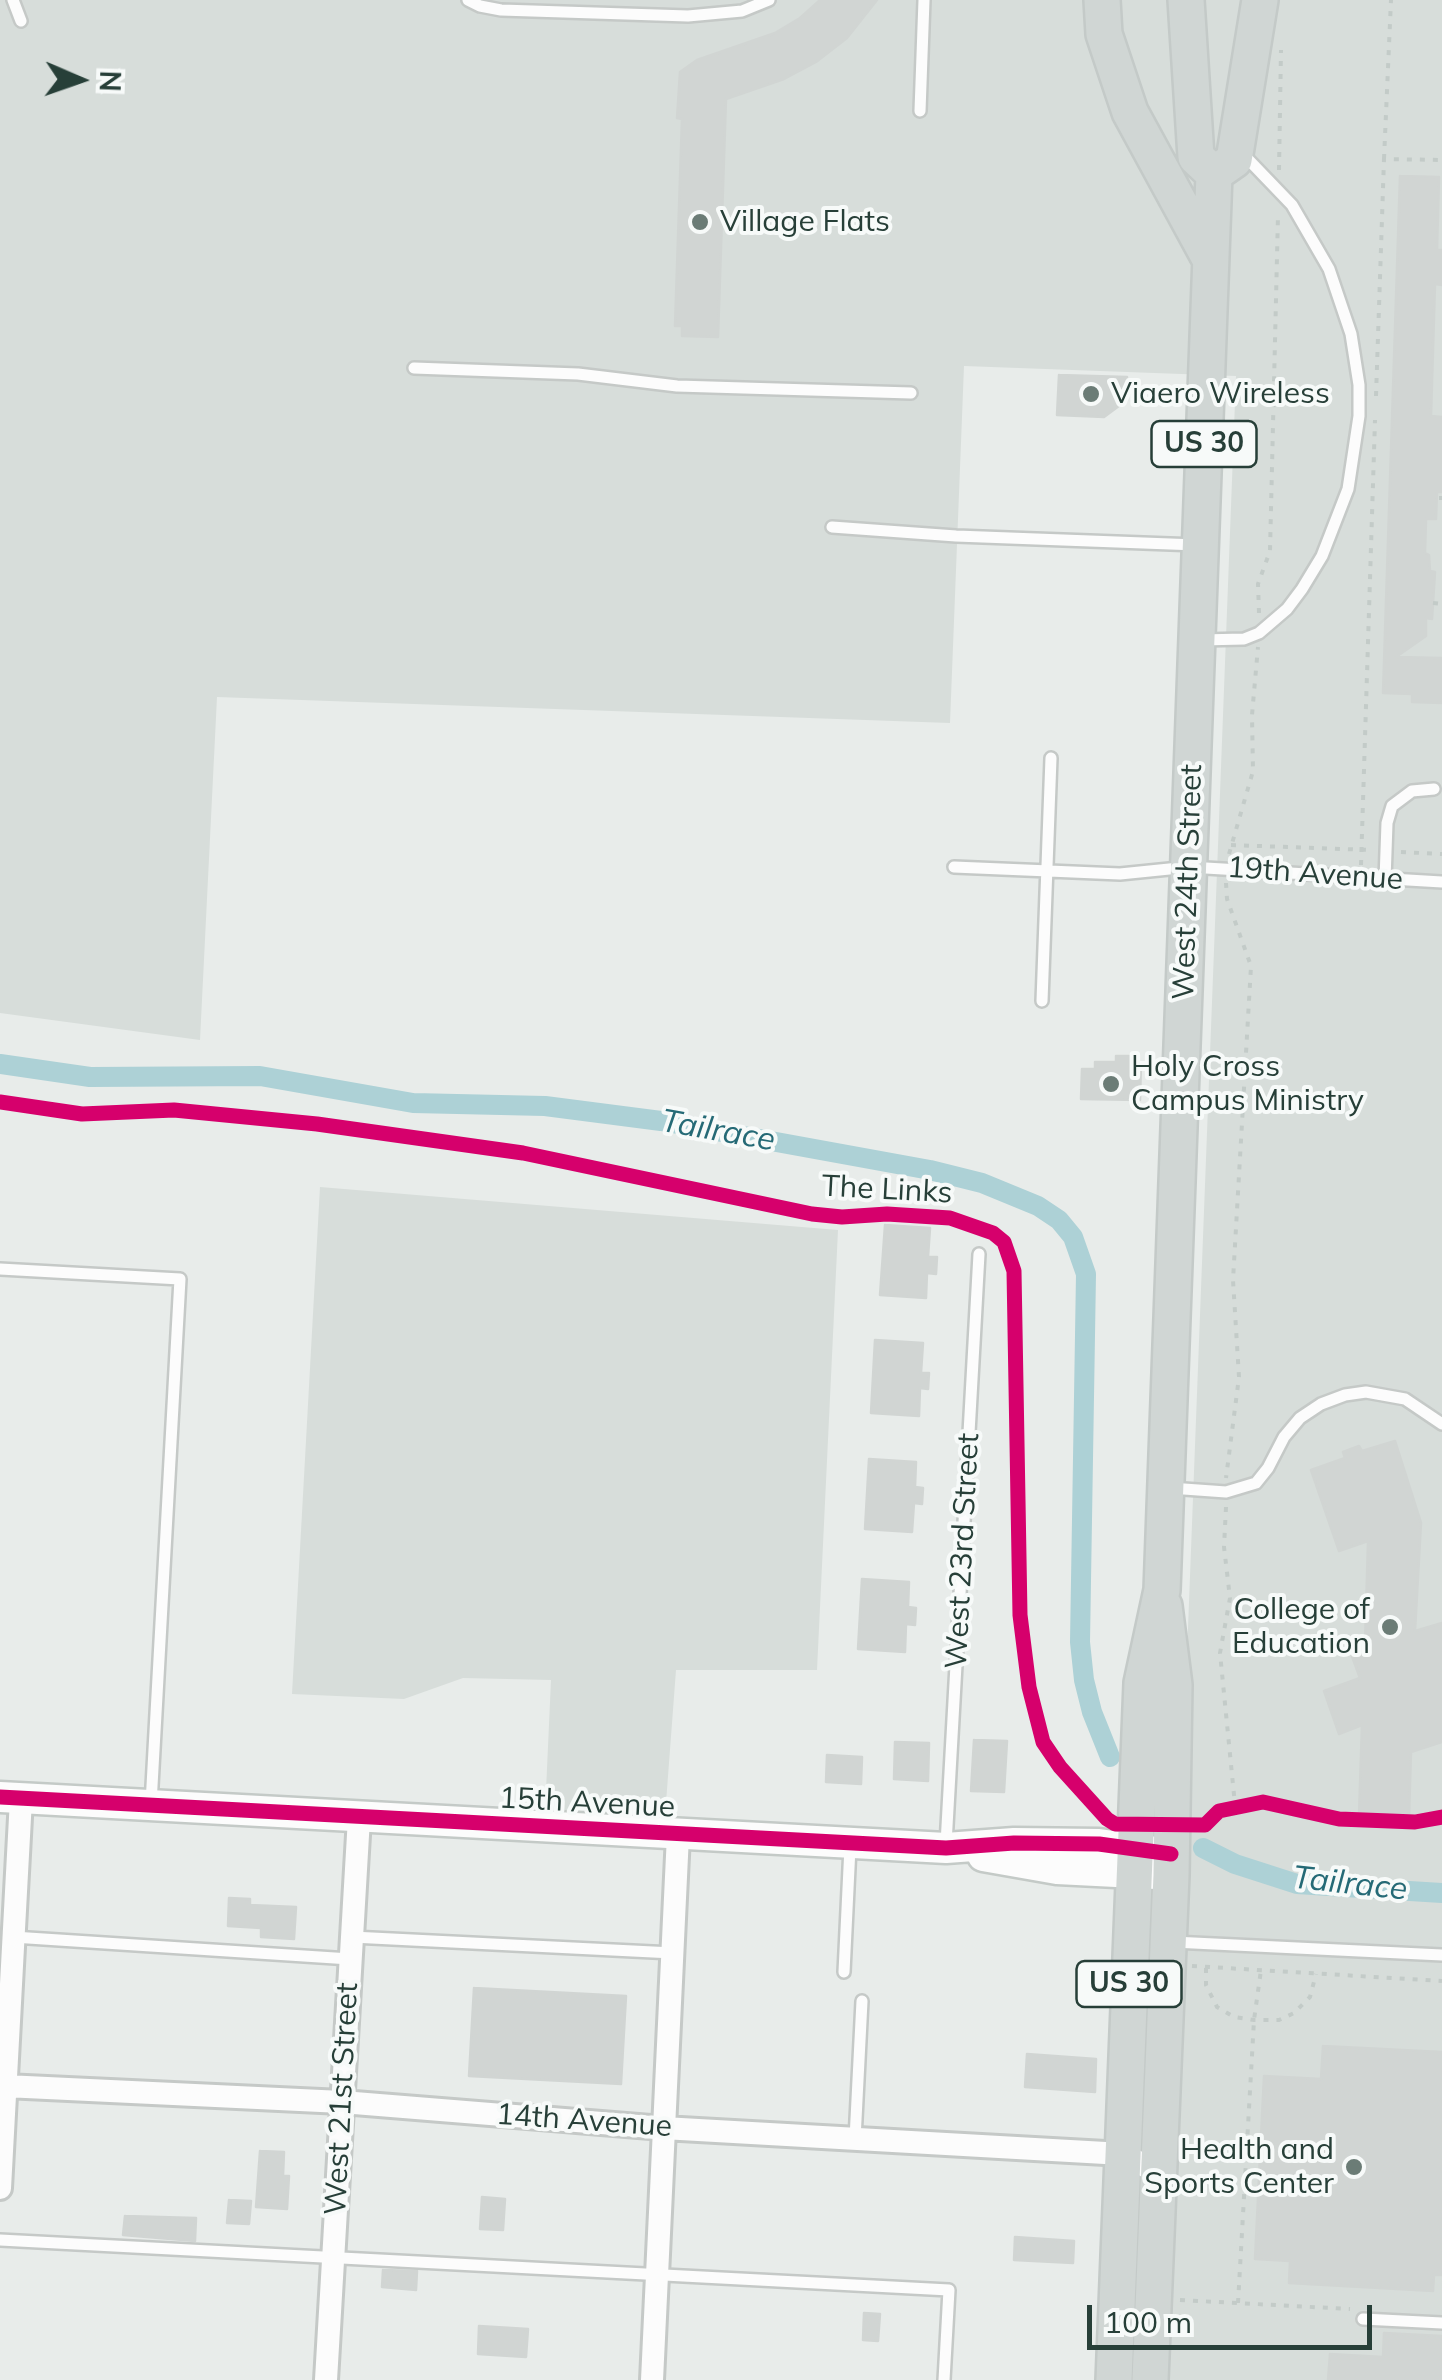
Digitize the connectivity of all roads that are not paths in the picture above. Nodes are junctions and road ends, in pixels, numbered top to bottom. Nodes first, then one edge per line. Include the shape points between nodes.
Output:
1 (13, 0) edge
2 (468, 0) edge
3 (769, 0) edge
4 (924, 0) edge
5 (1102, 0) edge
6 (1186, 0) edge
7 (1260, 0) edge
8 (21, 22) dead end
9 (920, 111) dead end
10 (1236, 148) junction
11 (1214, 174) junction
12 (1211, 260) junction
13 (414, 368) dead end
14 (911, 393) dead end
15 (832, 527) dead end
16 (1201, 546) junction
17 (1197, 640) junction
18 (1051, 758) dead end
19 (1434, 790) dead end
20 (1188, 866) junction
21 (954, 867) dead end
22 (1047, 871) junction
23 (1385, 880) junction
24 (1442, 882) edge
25 (1042, 1000) dead end
26 (979, 1254) dead end
27 (0, 1268) edge
28 (1442, 1424) edge
29 (1166, 1488) junction
30 (1162, 1590) junction
31 (10, 1798) edge
32 (151, 1807) junction
33 (359, 1818) junction
34 (678, 1835) junction
35 (850, 1844) junction
36 (946, 1848) junction
37 (1133, 1861) junction
38 (1171, 1865) junction
39 (13, 1938) junction
40 (350, 1948) junction
41 (673, 1953) junction
42 (1176, 1954) junction
43 (1442, 1956) edge
44 (844, 1972) dead end
45 (862, 2002) dead end
46 (6, 2086) junction
47 (342, 2102) junction
48 (663, 2128) junction
49 (855, 2139) junction
50 (1124, 2154) junction
51 (1158, 2173) junction
52 (0, 2188) edge
53 (0, 2240) edge
54 (333, 2256) junction
55 (656, 2275) junction
56 (1362, 2319) dead end
57 (1442, 2323) edge
58 (326, 2380) edge
59 (652, 2380) edge
60 (944, 2380) edge
61 (1114, 2380) edge
62 (1150, 2380) edge

1 - 8 lane
2 - 3 lane via 501,10 688,16 742,12
4 - 9 lane
5 - 12 main road via 1104,34 1130,112
6 - 11 main road, West 24th Street / US 30 via 1196,157
7 - 10 main road
10 - 11 main road via 1234,160
10 - 17 lane via 1303,221 1338,291 1356,360 1359,416 1348,489 1322,556 1287,609 1259,634
11 - 12 main road, West 24th Street / US 30
12 - 16 main road, West 24th Street / US 30
13 - 14 lane
15 - 16 lane
16 - 17 main road, West 24th Street / US 30
17 - 20 main road, West 24th Street / US 30
18 - 22 lane
19 - 23 lane via 1412,790 1392,806
20 - 22 lane, 19th Avenue via 1120,874
20 - 23 lane, 19th Avenue
20 - 29 main road, West 24th Street / US 30
21 - 22 lane, 19th Avenue
22 - 25 lane
23 - 24 lane, 19th Avenue
26 - 36 lane, West 23rd Street
27 - 32 lane via 180,1279
28 - 29 lane via 1405,1399 1344,1395 1300,1418 1256,1483 1226,1492
29 - 30 main road, West 24th Street / US 30
30 - 37 main road, West 24th Street / US 30 via 1142,1683
30 - 38 main road, West 24th Street / US 30 via 1174,1686
31 - 32 street, 15th Avenue
31 - 39 street
32 - 33 street, 15th Avenue
33 - 34 street, 15th Avenue
33 - 40 street, West 21st Street
34 - 35 street, 15th Avenue
34 - 41 street
35 - 36 street, 15th Avenue
35 - 44 lane
36 - 37 street, 15th Avenue via 1098,1844
37 - 38 street, 15th Avenue
37 - 50 main road, West 24th Street / US 30
38 - 42 main road, West 24th Street / US 30
39 - 40 lane
39 - 46 street
40 - 41 lane
40 - 47 street, West 21st Street
41 - 48 street
42 - 43 lane
42 - 51 main road, West 24th Street / US 30
45 - 49 lane
46 - 47 street, 14th Avenue
46 - 52 street
47 - 48 street, 14th Avenue
47 - 54 street, West 21st Street
48 - 49 street, 14th Avenue
48 - 55 street
49 - 50 street, 14th Avenue
50 - 51 street, 14th Avenue
50 - 61 main road, West 24th Street / US 30
51 - 62 main road, West 24th Street / US 30
53 - 54 lane
54 - 55 lane
54 - 58 street, West 21st Street
55 - 59 street
55 - 60 lane via 949,2290
56 - 57 lane

